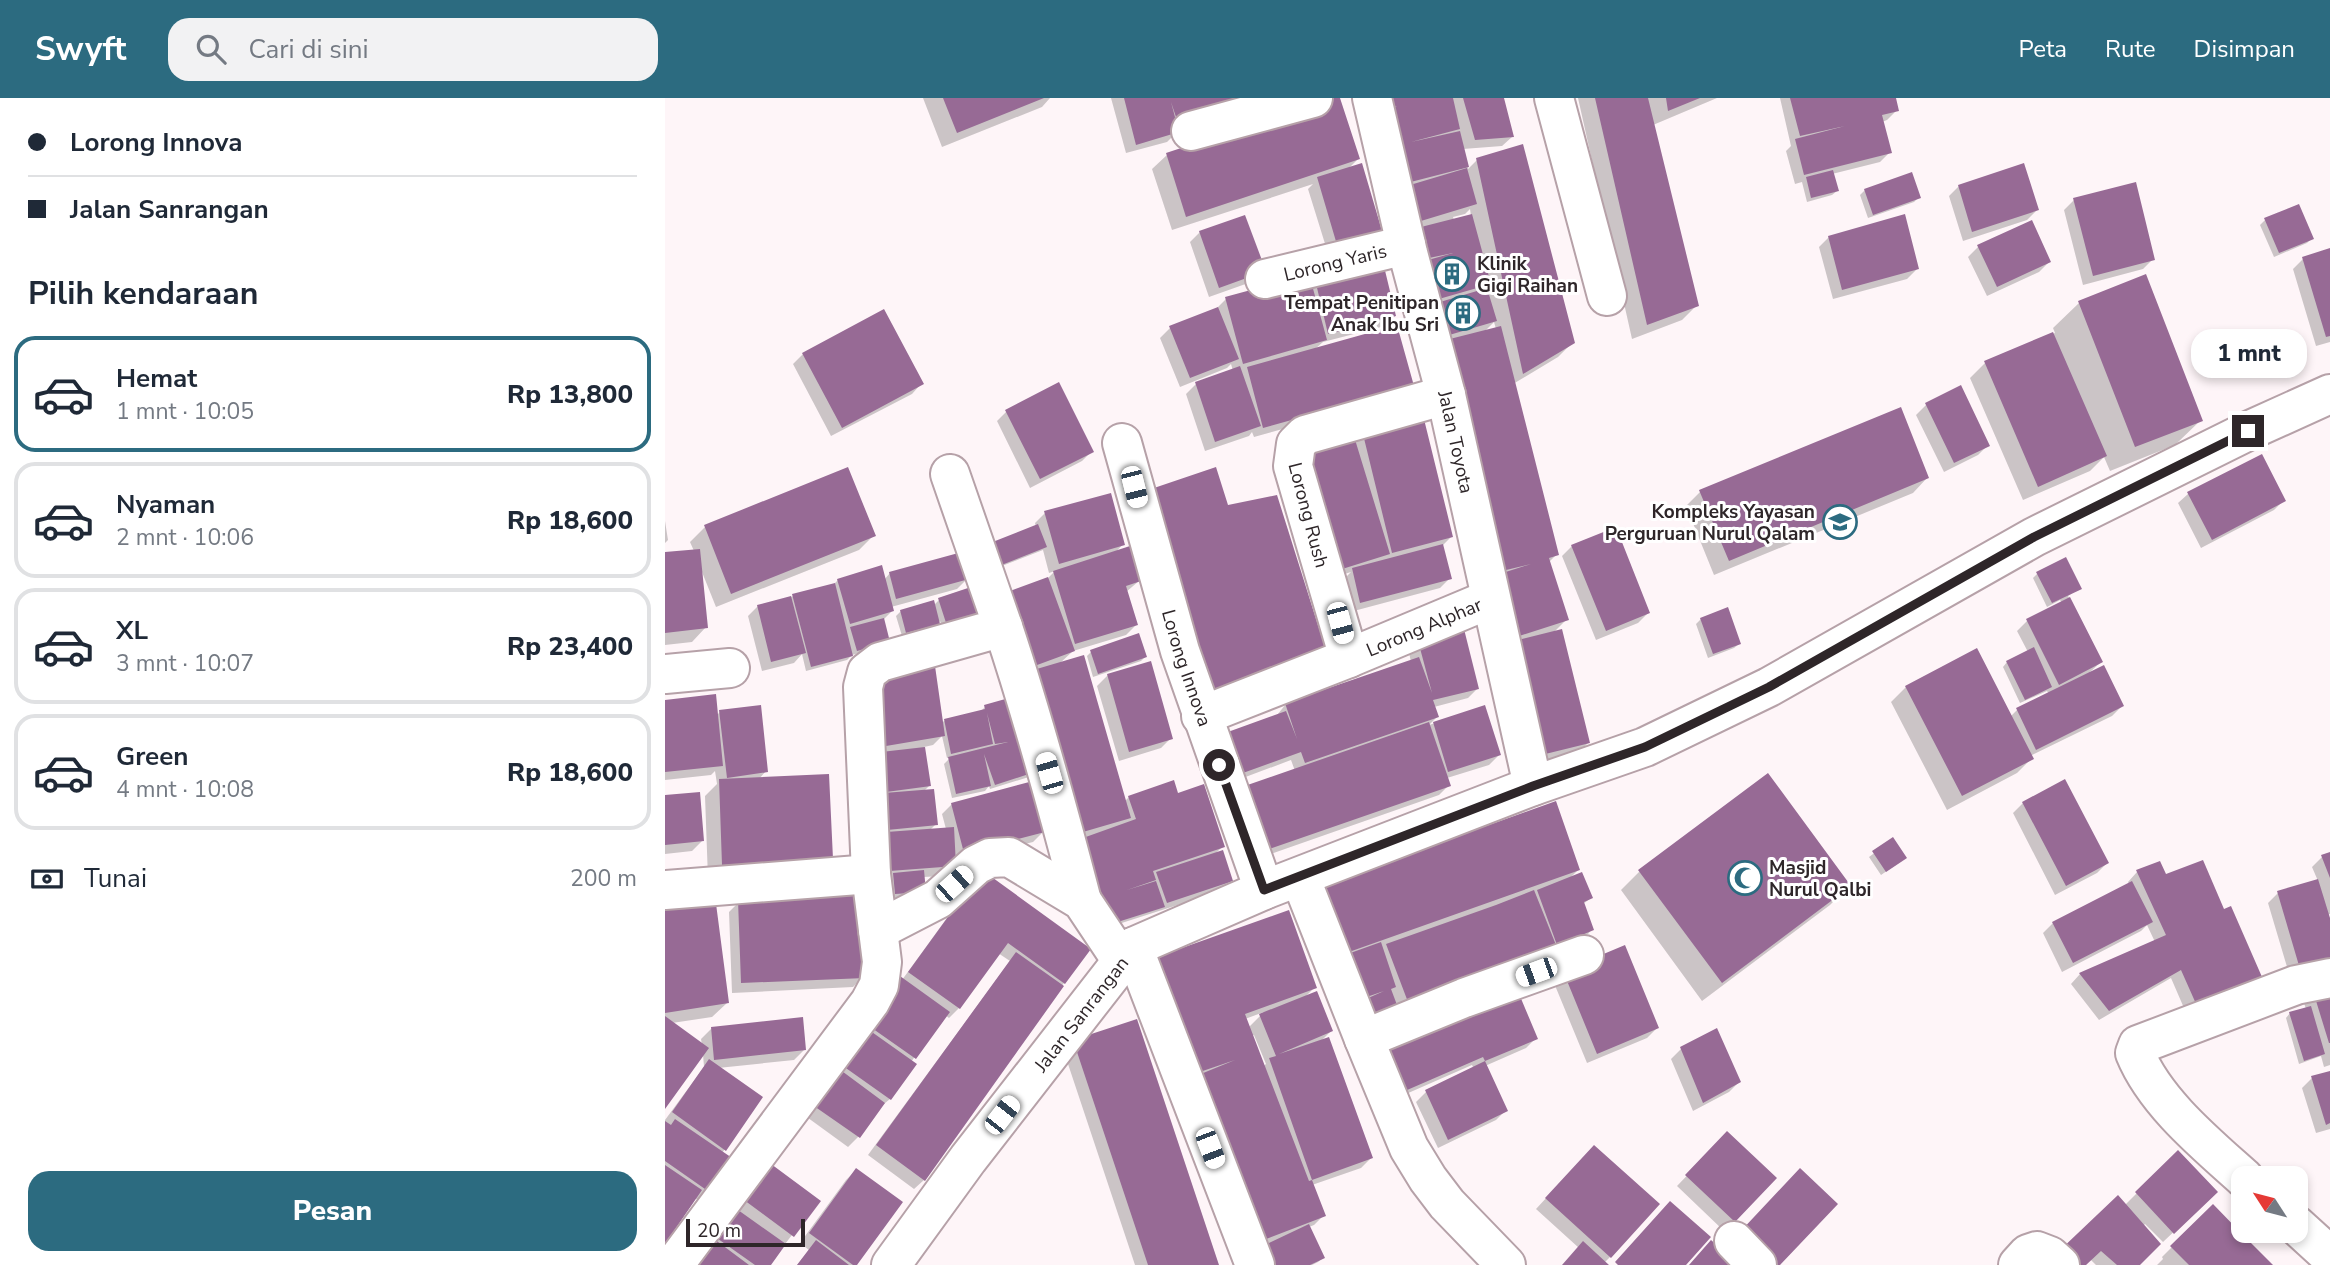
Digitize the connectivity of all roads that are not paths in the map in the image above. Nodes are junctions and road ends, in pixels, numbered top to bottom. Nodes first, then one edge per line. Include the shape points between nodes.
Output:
1 (1313, 98) edge
2 (1372, 98) edge
3 (1554, 98) edge
4 (1191, 131) dead end
5 (1406, 245) junction
6 (1265, 279) dead end
7 (1607, 296) dead end
8 (2330, 394) edge
9 (1446, 395) junction
10 (1122, 443) dead end
11 (950, 474) dead end
12 (1490, 599) junction
13 (1003, 627) junction
14 (1349, 659) junction
15 (730, 668) dead end
16 (665, 674) edge
17 (1201, 716) junction
18 (1533, 786) junction
19 (871, 874) junction
20 (1300, 877) junction
21 (665, 890) edge
22 (1264, 890) junction
23 (1082, 901) junction
24 (879, 930) junction
25 (1128, 954) junction
26 (1584, 956) dead end
27 (2330, 978) edge
28 (1363, 1039) junction
29 (2231, 1166) edge
30 (2308, 1236) edge
31 (2330, 1256) edge
32 (674, 1265) edge
33 (891, 1265) edge
34 (1255, 1265) edge
35 (1506, 1265) edge
36 (2018, 1265) edge
37 (2060, 1265) edge

1 - 4 street
2 - 5 street, Jalan Toyota
3 - 7 street
5 - 6 street, Lorong Yaris
5 - 9 street, Jalan Toyota
8 - 18 street, Jalan Sanrangan via 2034,537 1769,687 1645,747
9 - 12 street, Jalan Toyota
9 - 14 street, Lorong Rush via 1305,435 1296,444 1293,466
10 - 17 street, Lorong Innova
11 - 13 street
12 - 14 street, Lorong Alphar
12 - 18 street, Jalan Toyota
13 - 19 street via 880,663 867,672 863,687
13 - 23 street via 1049,773
14 - 17 street, Lorong Alphar
15 - 16 street
17 - 22 street, Lorong Innova
18 - 20 street, Jalan Sanrangan
19 - 21 street
19 - 24 street
20 - 22 street, Jalan Sanrangan
20 - 28 street
22 - 25 street, Jalan Sanrangan
23 - 24 street via 1009,857 991,858 976,865 938,899
23 - 25 street
24 - 32 street via 882,962 879,985 870,1002
25 - 33 street, Jalan Sanrangan
25 - 34 street
26 - 28 street
27 - 29 street via 2296,985 2138,1045 2135,1053 2140,1066 2163,1100
28 - 35 street via 1409,1148 1428,1179
30 - 31 street
36 - 37 street via 2037,1251

